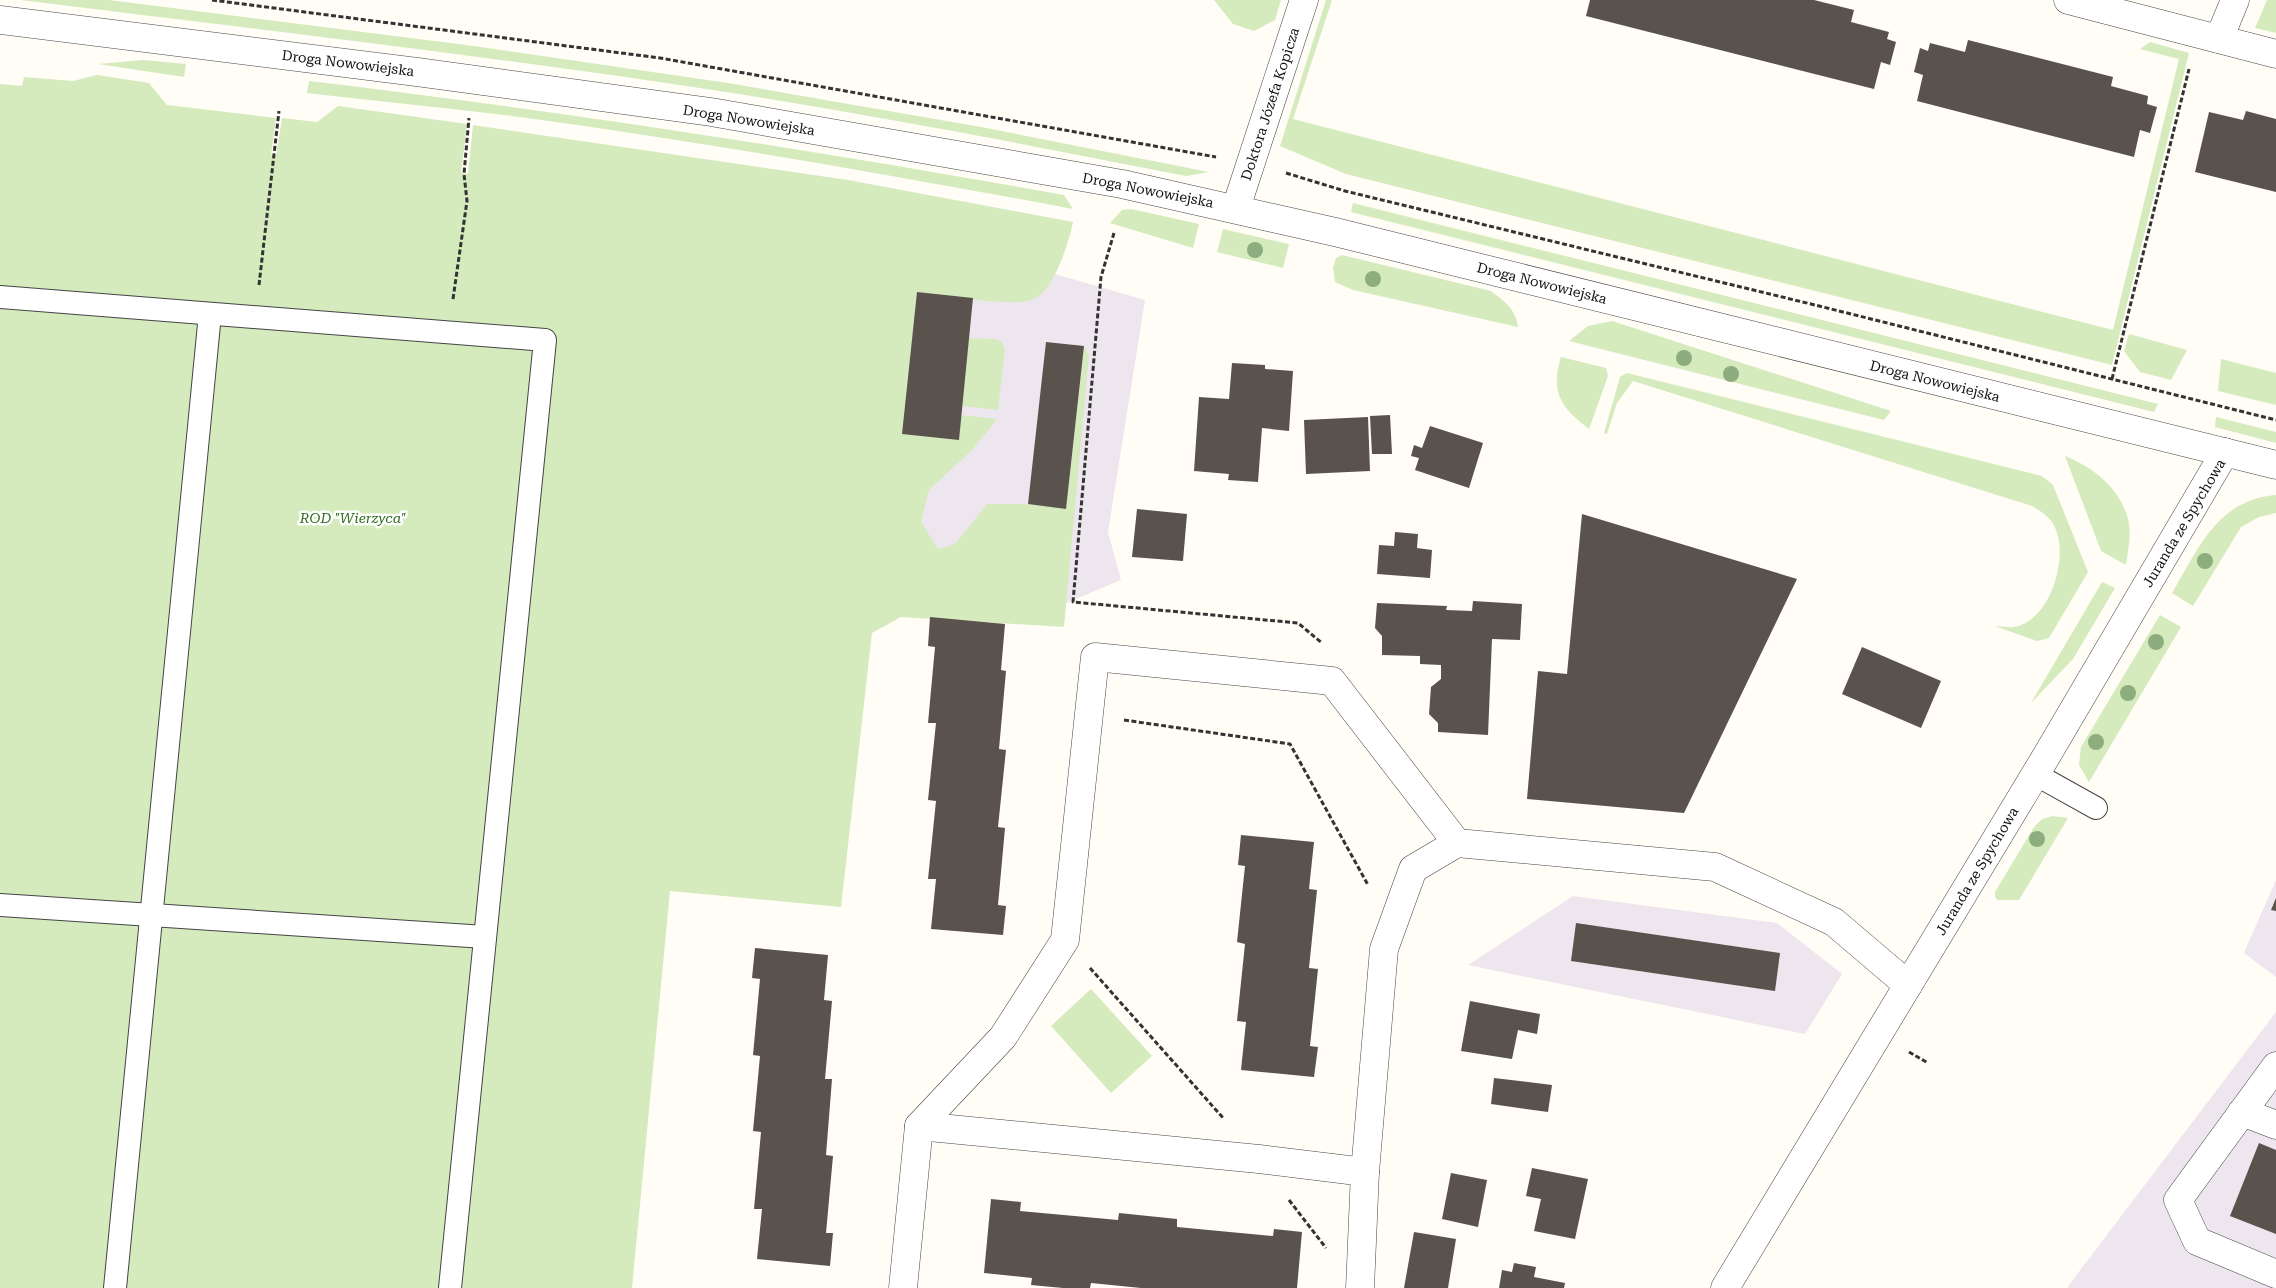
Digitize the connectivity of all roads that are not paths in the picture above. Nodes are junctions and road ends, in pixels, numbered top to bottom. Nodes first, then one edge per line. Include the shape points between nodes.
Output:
1 (1304, 0) edge
2 (2068, 0) edge
3 (2235, 0) edge
4 (0, 20) edge
5 (2209, 37) junction
6 (2276, 54) edge
7 (1236, 208) junction
8 (0, 297) edge
9 (210, 314) junction
10 (2226, 452) junction
11 (2276, 465) edge
12 (2035, 774) junction
13 (2096, 808) dead end
14 (1457, 843) junction
15 (0, 905) edge
16 (151, 915) junction
17 (485, 937) junction
18 (1908, 985) junction
19 (2276, 1066) edge
20 (2242, 1112) junction
21 (2276, 1125) edge
22 (919, 1126) junction
23 (1365, 1172) junction
24 (2276, 1274) edge
25 (115, 1288) edge
26 (450, 1288) edge
27 (903, 1288) edge
28 (1360, 1288) edge
29 (1725, 1288) edge

1 - 7 street, Doktora Józefa Kopicza
2 - 5 street
3 - 5 street
4 - 7 street, Droga Nowowiejska via 711,112 1107,181
5 - 6 street
7 - 10 street, Droga Nowowiejska
8 - 9 lane
9 - 16 lane
9 - 17 lane via 545,340
10 - 11 street, Droga Nowowiejska
10 - 12 street, Juranda ze Spychowa
12 - 13 lane
12 - 18 street, Juranda ze Spychowa
14 - 18 street via 1715,868 1834,922
14 - 22 street via 1332,681 1095,657 1065,940 1003,1037
14 - 23 street via 1412,869 1384,949
15 - 16 lane
16 - 17 lane
16 - 25 lane
17 - 26 lane
18 - 29 street, Juranda ze Spychowa
19 - 20 street
20 - 21 street
20 - 24 street via 2178,1200 2197,1241
22 - 23 street
22 - 27 street
23 - 28 street

